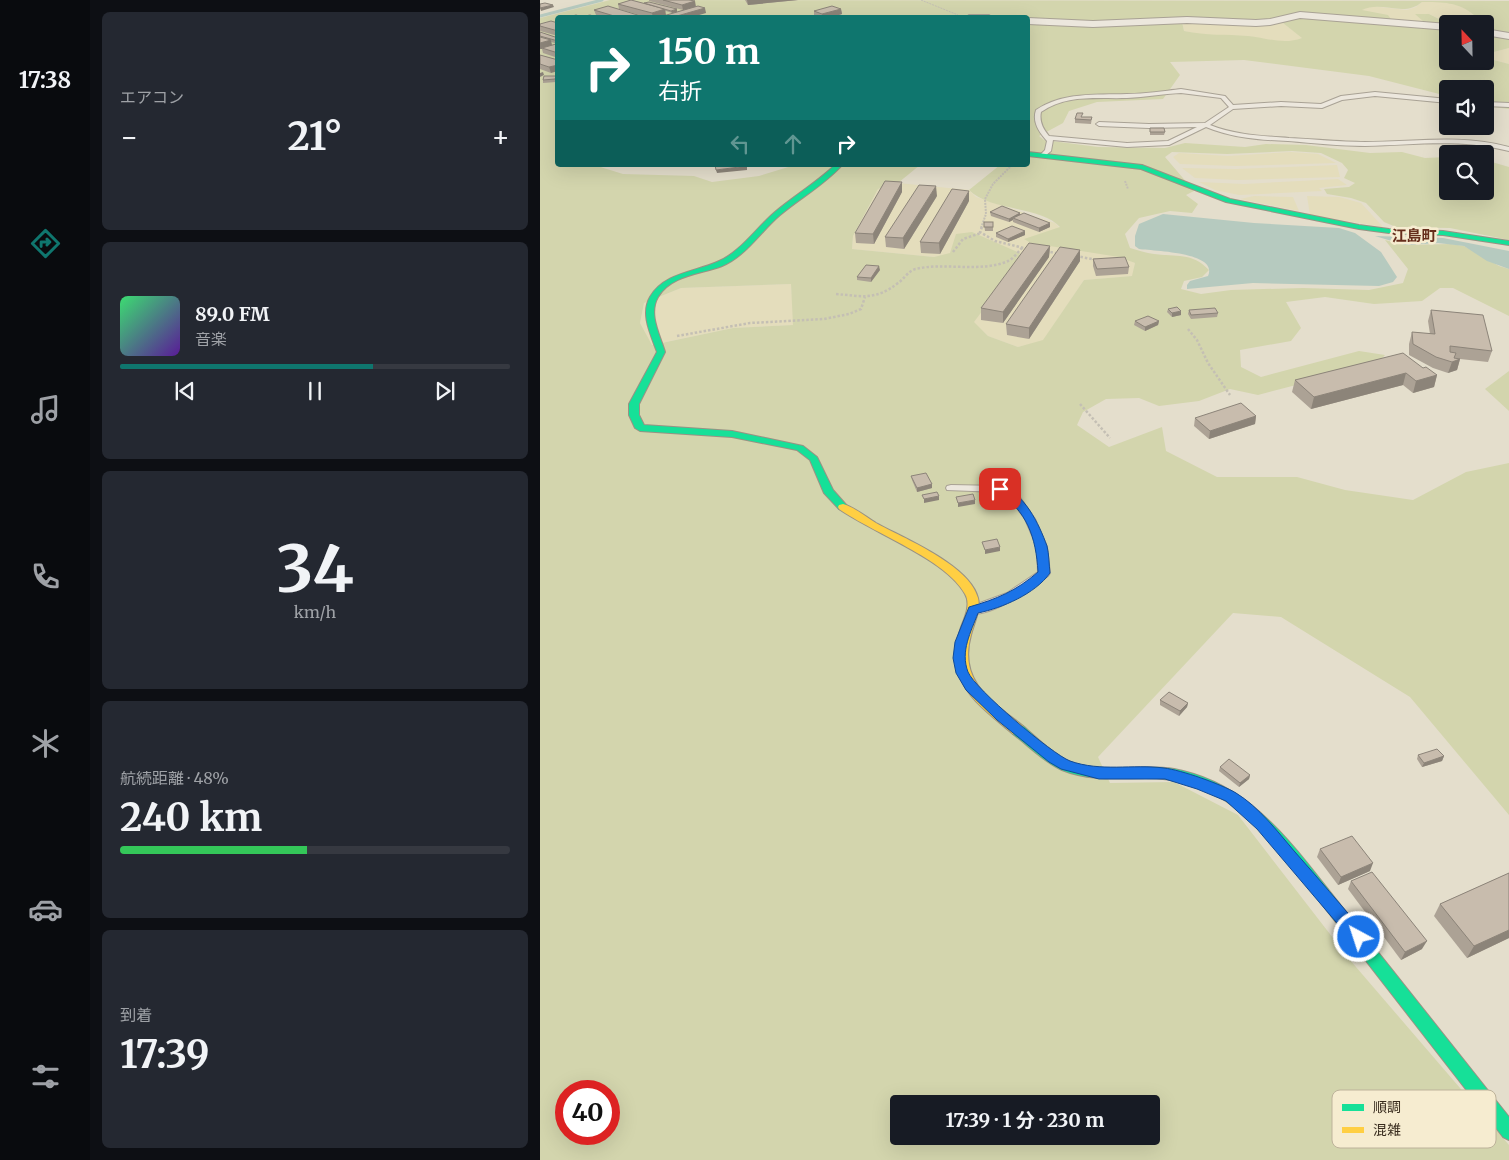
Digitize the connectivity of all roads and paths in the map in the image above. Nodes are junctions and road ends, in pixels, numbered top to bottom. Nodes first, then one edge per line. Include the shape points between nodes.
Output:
1 (921, 0) edge
2 (960, 15) edge
3 (1030, 21) edge
4 (1439, 26) edge
5 (1494, 34) edge
6 (1509, 36) edge
7 (1439, 100) edge
8 (1494, 104) edge
9 (1509, 105) edge
10 (1232, 107) junction
11 (1100, 124) dead end
12 (1206, 125) junction
13 (1047, 138) junction
14 (1509, 150) edge
15 (1030, 154) edge
16 (1042, 155) junction
17 (838, 167) edge
18 (1010, 167) edge
19 (981, 233) junction
20 (1509, 243) edge
21 (1022, 248) junction
22 (1030, 249) edge
23 (1045, 251) edge
24 (953, 252) dead end
25 (1062, 254) edge
26 (1071, 255) edge
27 (1098, 260) edge
28 (836, 294) dead end
29 (865, 297) junction
30 (1188, 329) dead end
31 (657, 340) junction
32 (1230, 395) dead end
33 (1080, 404) dead end
34 (1110, 438) dead end
35 (952, 488) dead end
36 (973, 610) junction
37 (1478, 1090) edge
38 (1496, 1114) edge
39 (1509, 1131) edge

1 - 2 path
3 - 4 street via 1093,24 1186,20 1256,24 1300,15
5 - 6 street
7 - 10 lane via 1375,94 1341,98 1322,106
8 - 9 lane
10 - 12 lane
10 - 13 lane via 1223,97 1181,91 1083,96 1050,103 1038,111 1038,124
11 - 12 lane
12 - 13 lane via 1168,143 1127,145
12 - 14 lane via 1220,131 1261,138 1364,144 1442,140 1490,144
13 - 16 lane via 1050,141 1048,150
15 - 16 street
16 - 20 street via 1142,167 1228,201 1359,227 1443,233
17 - 31 street via 822,183 767,222 742,252 660,289 650,305
18 - 19 path via 993,184 985,199 986,214
19 - 21 path
19 - 24 path via 964,239
21 - 22 path
21 - 29 path via 1009,261 994,264 913,269 887,291
23 - 25 path
26 - 27 path
28 - 29 path
29 - 31 path via 861,309 846,316 742,324
30 - 32 path
31 - 36 street via 661,352 636,395 635,420 640,428 739,435 806,451 821,472 831,496 857,518 964,581 972,597
33 - 34 path
35 - 36 lane via 1000,489 1015,498 1030,519 1042,547 1044,573 1027,588 991,607
36 - 37 street via 961,642 959,658 962,673 970,686 1008,721 1066,765 1099,773 1165,773 1231,797 1262,825 1315,884 1372,952
38 - 39 street

